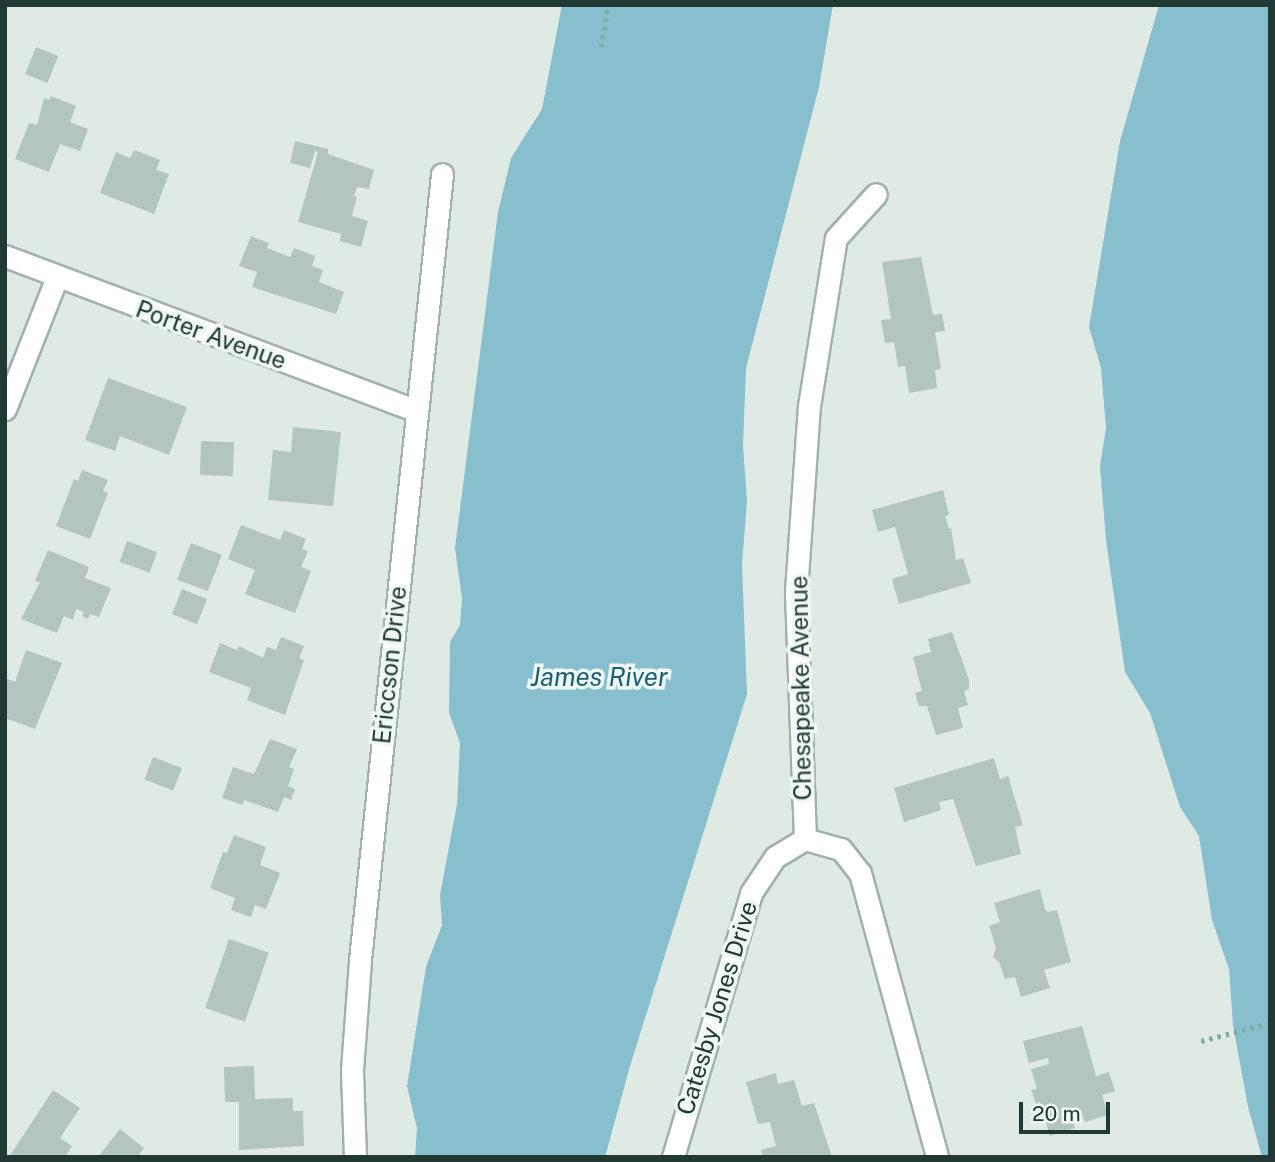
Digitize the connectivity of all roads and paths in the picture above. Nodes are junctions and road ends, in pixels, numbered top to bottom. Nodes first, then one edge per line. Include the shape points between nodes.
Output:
1 (608, 5) edge
2 (601, 47) dead end
3 (442, 174) dead end
4 (876, 194) dead end
5 (5, 256) edge
6 (57, 277) junction
7 (5, 409) edge
8 (417, 411) junction
9 (805, 839) junction
10 (1270, 1023) edge
11 (1201, 1041) dead end
12 (355, 1157) edge
13 (673, 1157) edge
14 (937, 1157) edge

1 - 2 path
3 - 8 street, Ericcson Drive
4 - 9 street, Chesapeake Avenue via 836,238 809,406 796,591
5 - 6 street, Porter Avenue
6 - 7 street
6 - 8 street, Porter Avenue
8 - 12 street, Ericcson Drive via 360,960 352,1070
9 - 13 street, Catesby Jones Drive via 775,858 751,893
9 - 14 street via 841,849 860,873
10 - 11 path

